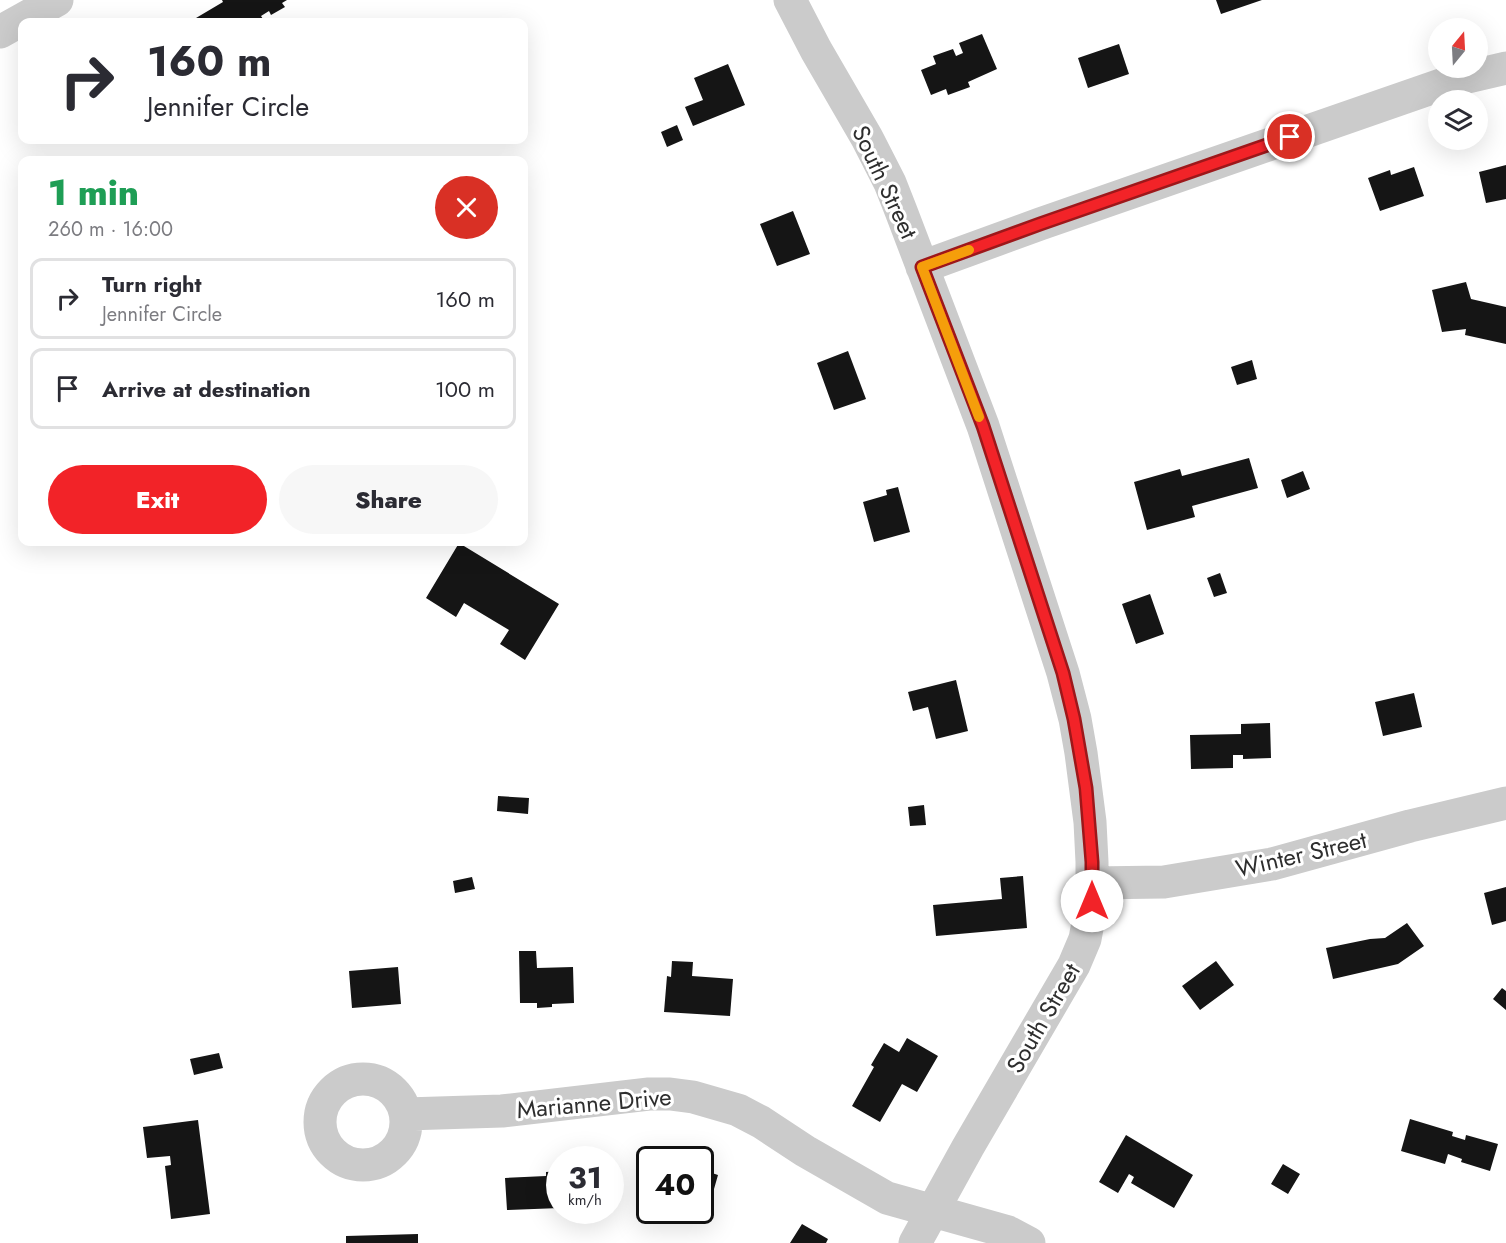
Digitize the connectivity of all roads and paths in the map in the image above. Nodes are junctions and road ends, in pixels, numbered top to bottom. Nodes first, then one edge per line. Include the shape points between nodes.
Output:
1 (57, 0) edge
2 (790, 0) edge
3 (25, 18) edge
4 (18, 22) edge
5 (0, 32) edge
6 (1506, 68) edge
7 (922, 267) junction
8 (1506, 802) edge
9 (1092, 883) junction
10 (406, 1114) dead end
11 (933, 1211) junction
12 (915, 1243) edge
13 (1029, 1243) edge

1 - 3 street
2 - 7 street, South Street via 890,183
4 - 5 street
6 - 7 street via 1455,80
7 - 9 street, South Street via 983,426 1063,673 1086,788
8 - 9 street, Winter Street via 1272,864 1164,882
9 - 11 street, South Street via 1085,939 1074,965
10 - 11 street, Marianne Drive via 502,1111 649,1094 693,1097 738,1110 887,1198
11 - 12 street, South Street
11 - 13 street, Marianne Drive via 1008,1232

